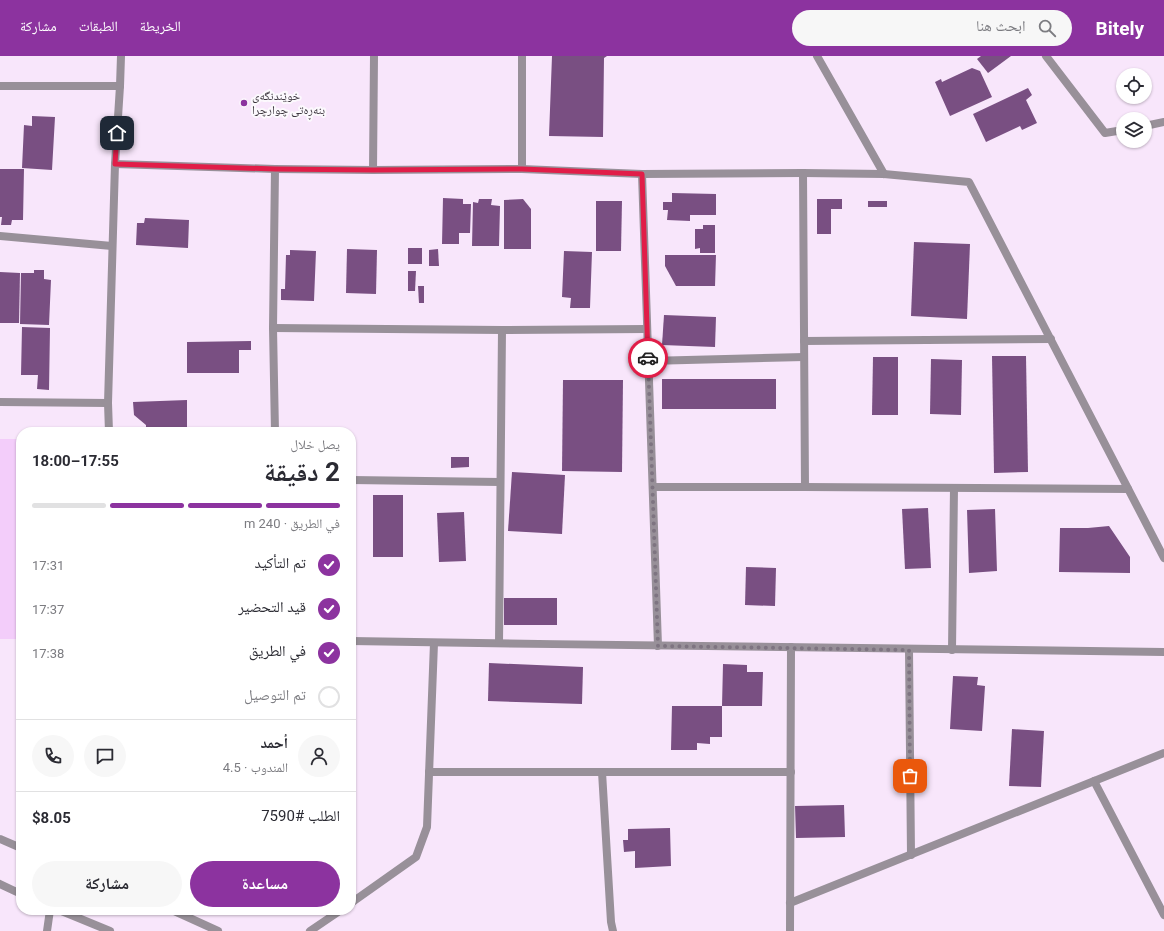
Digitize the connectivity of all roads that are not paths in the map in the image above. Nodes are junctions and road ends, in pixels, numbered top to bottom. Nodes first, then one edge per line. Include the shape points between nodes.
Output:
1 (120, 56) edge
2 (374, 56) edge
3 (522, 56) edge
4 (816, 56) edge
5 (1046, 56) edge
6 (0, 86) edge
7 (120, 86) junction
8 (1164, 122) edge
9 (1152, 125) edge
10 (1116, 131) edge
11 (115, 164) junction
12 (275, 169) junction
13 (522, 169) junction
14 (373, 170) junction
15 (803, 173) junction
16 (642, 174) junction
17 (884, 174) junction
18 (0, 236) edge
19 (112, 246) junction
20 (273, 328) junction
21 (647, 329) junction
22 (502, 330) junction
23 (1051, 339) junction
24 (804, 341) junction
25 (804, 357) junction
26 (648, 361) junction
27 (0, 402) edge
28 (108, 403) junction
29 (109, 427) edge
30 (275, 427) edge
31 (356, 480) edge
32 (500, 482) junction
33 (805, 486) junction
34 (653, 487) junction
35 (954, 488) junction
36 (1128, 489) junction
37 (1164, 558) edge
38 (356, 641) edge
39 (434, 643) junction
40 (499, 644) junction
41 (658, 646) junction
42 (791, 647) junction
43 (909, 650) junction
44 (952, 650) junction
45 (1164, 652) edge
46 (1164, 753) edge
47 (429, 772) junction
48 (602, 772) junction
49 (790, 772) junction
50 (1094, 780) junction
51 (0, 839) edge
52 (16, 846) edge
53 (911, 854) junction
54 (0, 884) edge
55 (16, 892) edge
56 (356, 899) edge
57 (790, 903) junction
58 (49, 915) edge
59 (70, 915) edge
60 (183, 915) edge
61 (334, 915) edge
62 (1164, 915) edge
63 (47, 931) edge
64 (110, 931) edge
65 (218, 931) edge
66 (310, 931) edge
67 (613, 931) edge
68 (790, 931) edge

1 - 7 street
2 - 14 street
3 - 13 street
4 - 17 street
5 - 10 street via 1105,133
6 - 7 street
7 - 11 street
8 - 9 street
11 - 12 street
11 - 19 street
12 - 14 street
12 - 20 street
13 - 14 street
13 - 16 street
15 - 16 street
15 - 17 street
15 - 24 street
16 - 21 street
17 - 23 street via 969,182
18 - 19 street
19 - 28 street
20 - 22 street
20 - 30 street
21 - 22 street
21 - 26 street
22 - 32 street
23 - 24 street
23 - 36 street
24 - 25 street
25 - 26 street
25 - 33 street
26 - 34 street
27 - 28 street
28 - 29 street
31 - 32 street
32 - 40 street
33 - 34 street
33 - 35 street
34 - 41 street
35 - 36 street
35 - 44 street
36 - 37 street
38 - 39 street
39 - 40 street
39 - 47 street
40 - 41 street
41 - 42 street
42 - 43 street
42 - 49 street
43 - 44 street
43 - 53 street
44 - 45 street
46 - 50 street
47 - 48 street
47 - 56 street via 427,827 416,857
48 - 49 street
48 - 67 street
49 - 57 street
50 - 53 street
50 - 62 street
51 - 52 street
53 - 57 street
54 - 55 street
57 - 68 street
58 - 63 street
59 - 64 street
60 - 65 street
61 - 66 street

